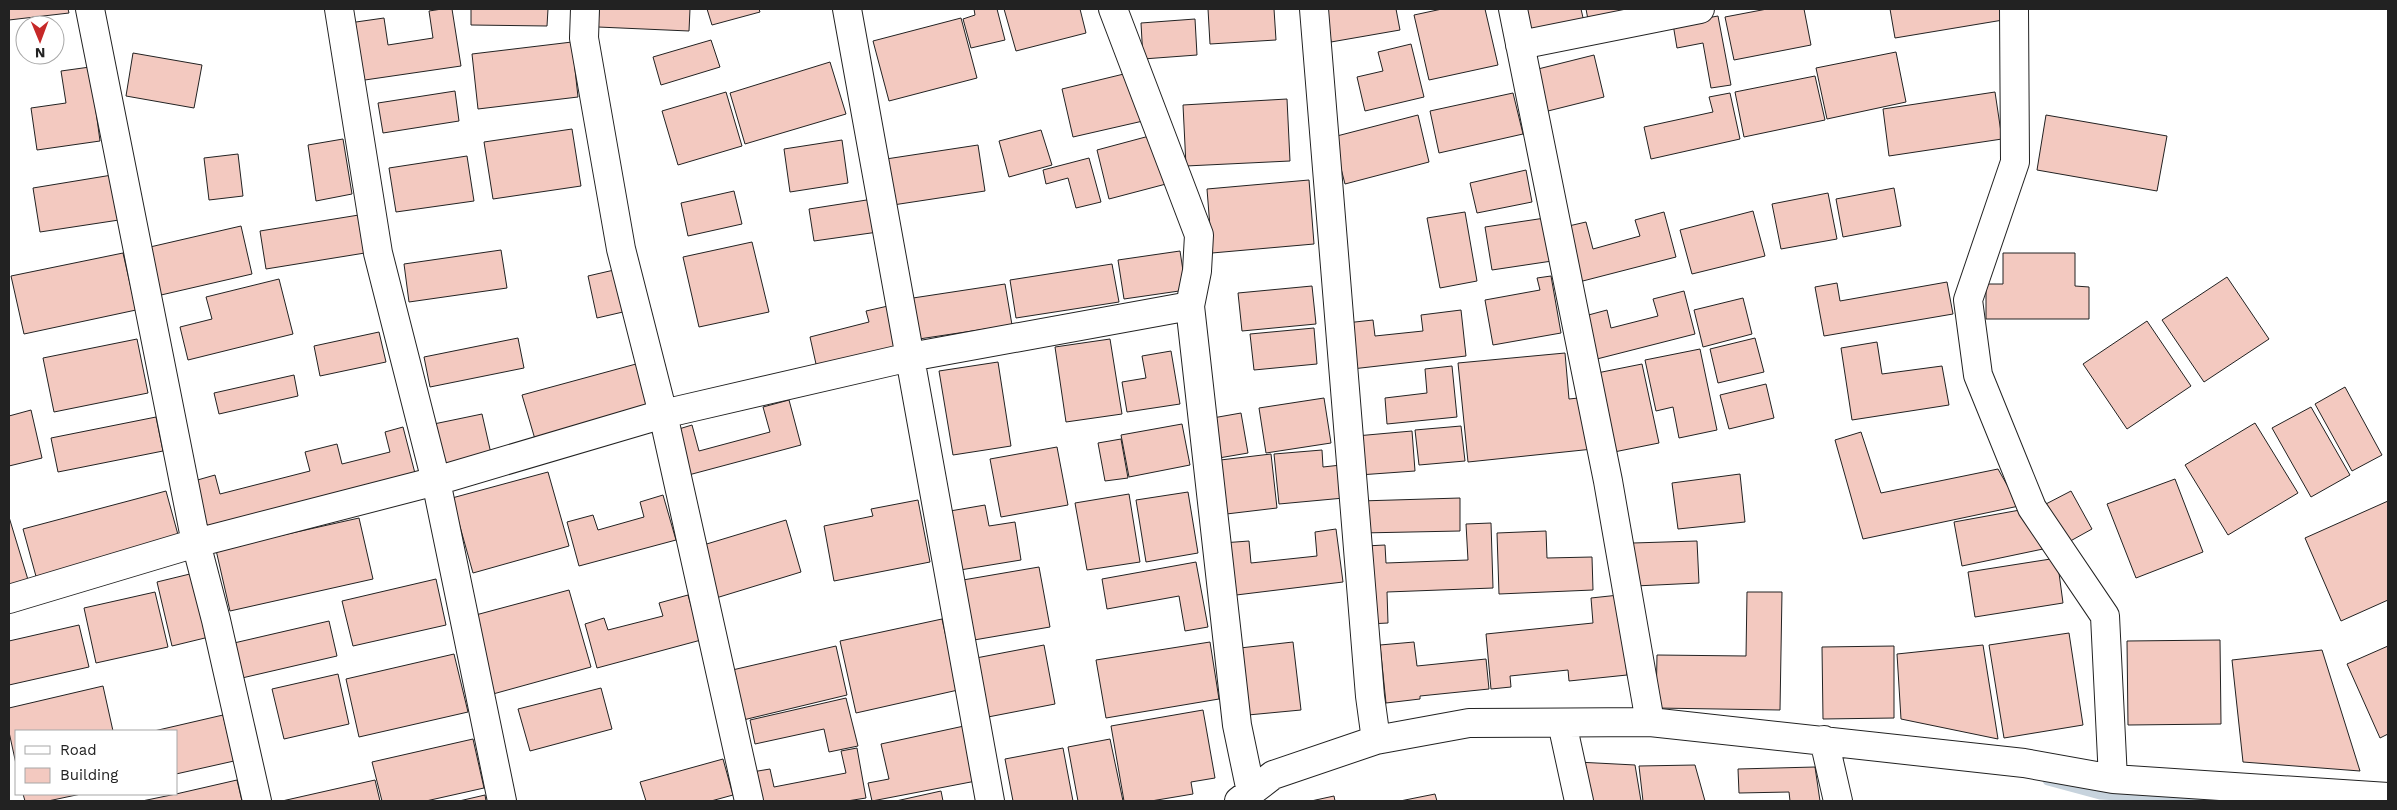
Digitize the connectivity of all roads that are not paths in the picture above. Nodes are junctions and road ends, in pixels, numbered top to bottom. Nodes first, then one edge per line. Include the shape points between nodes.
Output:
1 (90, 9) edge
2 (339, 9) edge
3 (585, 9) edge
4 (847, 9) edge
5 (1113, 9) edge
6 (1314, 9) edge
7 (1513, 9) edge
8 (1700, 9) edge
9 (2014, 9) edge
10 (1520, 45) junction
11 (1190, 306) junction
12 (910, 357) junction
13 (663, 414) junction
14 (436, 481) junction
15 (196, 543) junction
16 (9, 599) edge
17 (1562, 722) junction
18 (1650, 722) junction
19 (1376, 740) junction
20 (1824, 740) junction
21 (2113, 779) junction
22 (2237, 794) edge
23 (1245, 797) edge
24 (2388, 797) edge
25 (257, 801) edge
26 (502, 801) edge
27 (749, 801) edge
28 (990, 801) edge
29 (1580, 801) edge
30 (1838, 801) edge

1 - 15 street
2 - 14 street via 378,253
3 - 13 street via 584,38 621,249
4 - 12 street
5 - 11 street via 1199,235 1197,271
6 - 19 street
7 - 10 street
8 - 10 street
9 - 21 street via 2015,162 1968,300 1978,375 2032,508 2106,616
10 - 18 street via 1608,481
11 - 12 street
11 - 23 street
12 - 13 street
12 - 28 street
13 - 14 street
13 - 27 street
14 - 15 street
14 - 26 street
15 - 16 street
15 - 25 street
17 - 18 street
17 - 19 street via 1469,723
17 - 29 street
18 - 20 street
19 - 23 street via 1272,775
20 - 21 street via 2024,763
20 - 30 street
21 - 22 street
22 - 24 street

